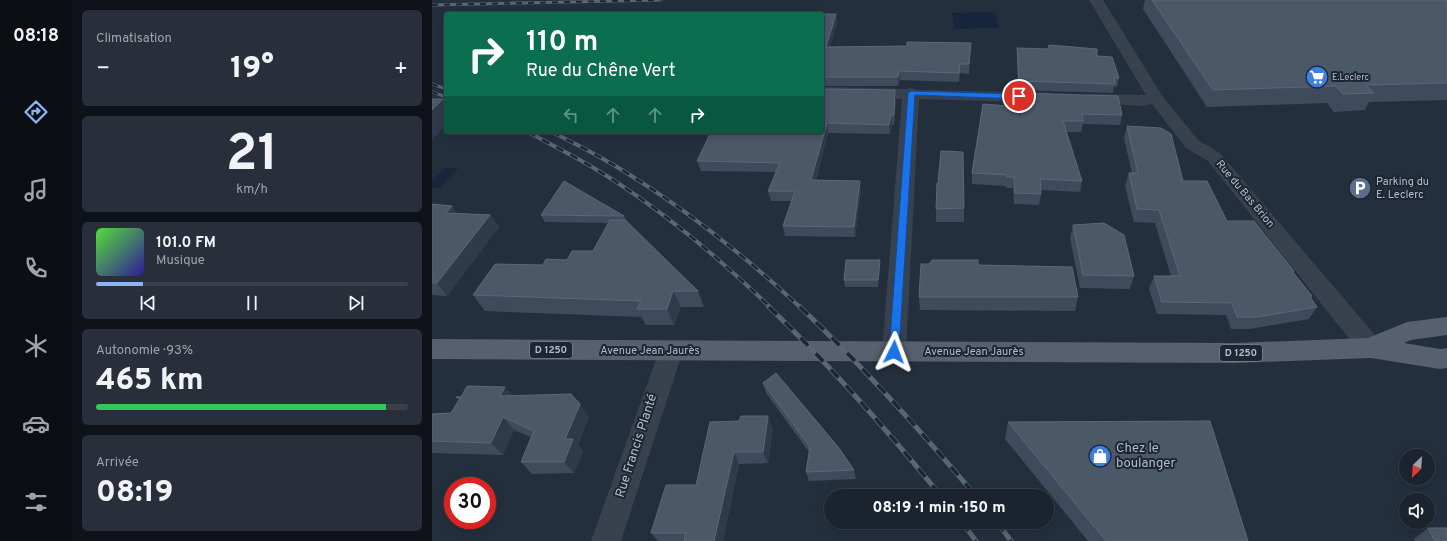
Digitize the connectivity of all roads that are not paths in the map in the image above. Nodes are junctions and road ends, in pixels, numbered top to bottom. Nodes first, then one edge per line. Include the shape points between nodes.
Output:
1 (1096, 0) edge
2 (824, 92) edge
3 (911, 93) junction
4 (1156, 99) junction
5 (1447, 326) edge
6 (1371, 348) junction
7 (432, 349) edge
8 (670, 351) junction
9 (894, 352) junction
10 (1447, 358) edge
11 (606, 541) edge

1 - 4 street, Rue du Bas Brion
2 - 3 street
3 - 4 street
3 - 9 street
4 - 6 street, Rue du Bas Brion via 1192,144 1214,157
5 - 6 main road, Avenue Jean Jaurès / D 1250 via 1407,331
6 - 9 main road, Avenue Jean Jaurès / D 1250 via 1234,353
6 - 10 main road, Avenue Jean Jaurès / D 1250
7 - 8 main road, Avenue Jean Jaurès / D 1250
8 - 9 main road, Avenue Jean Jaurès / D 1250
8 - 11 street, Rue Francis Planté

